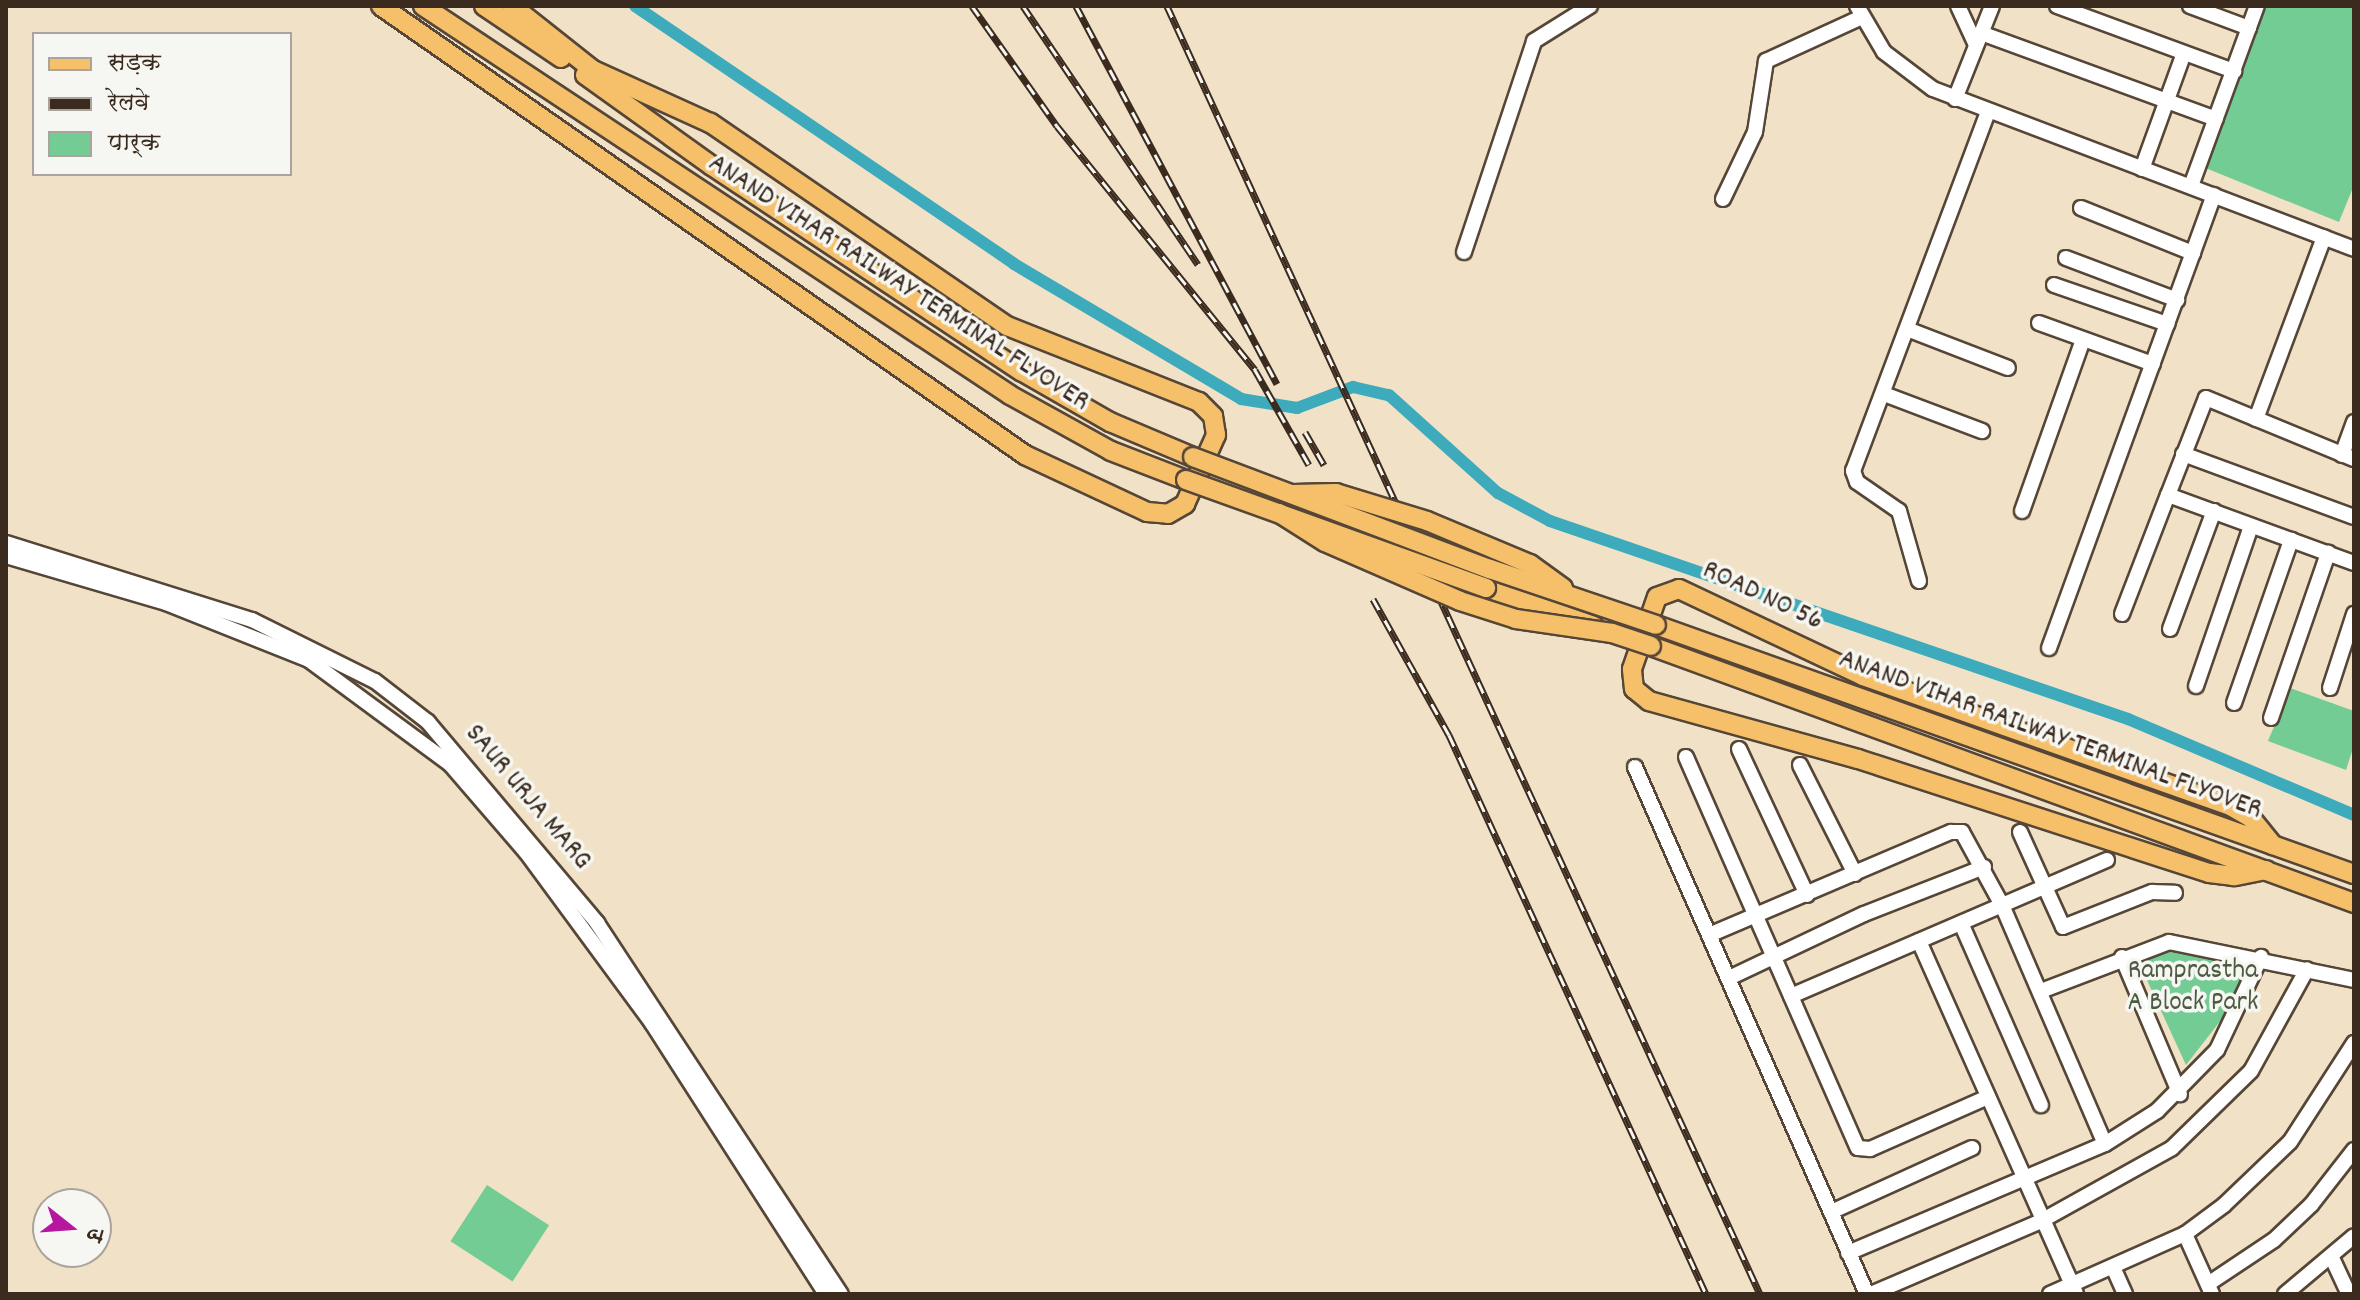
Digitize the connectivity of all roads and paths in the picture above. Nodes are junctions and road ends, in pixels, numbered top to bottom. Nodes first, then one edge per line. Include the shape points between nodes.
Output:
1 (381, 6) edge
2 (423, 6) edge
3 (512, 6) edge
4 (1590, 6) edge
5 (1958, 6) edge
6 (1992, 6) edge
7 (2057, 6) edge
8 (2190, 6) edge
9 (2257, 6) edge
10 (485, 7) edge
11 (1860, 12) edge
12 (2249, 28) junction
13 (1978, 39) junction
14 (2184, 53) junction
15 (2234, 71) junction
16 (1955, 99) junction
17 (2166, 102) junction
18 (671, 105) junction
19 (1988, 112) junction
20 (2216, 119) junction
21 (626, 142) junction
22 (609, 167) junction
23 (2142, 169) junction
24 (737, 179) junction
25 (2191, 186) junction
26 (2214, 195) junction
27 (1723, 199) dead end
28 (2081, 208) dead end
29 (2324, 237) junction
30 (2354, 249) edge
31 (1464, 252) dead end
32 (2193, 253) junction
33 (2066, 258) dead end
34 (2054, 285) dead end
35 (2177, 300) junction
36 (2039, 323) dead end
37 (2167, 324) junction
38 (1907, 329) junction
39 (2083, 340) junction
40 (2153, 364) junction
41 (2008, 368) dead end
42 (1884, 394) junction
43 (2256, 419) junction
44 (2354, 422) edge
45 (1982, 431) dead end
46 (2183, 454) junction
47 (2348, 457) edge
48 (2168, 495) junction
49 (1281, 503) junction
50 (2022, 511) dead end
51 (2214, 511) junction
52 (2354, 517) edge
53 (2251, 526) junction
54 (2291, 540) junction
55 (6, 543) edge
56 (2328, 553) junction
57 (6, 556) edge
58 (2354, 563) edge
59 (1919, 581) dead end
60 (2122, 614) dead end
61 (2354, 614) edge
62 (2170, 629) dead end
63 (2049, 648) dead end
64 (2196, 686) dead end
65 (2330, 688) dead end
66 (2234, 703) dead end
67 (2271, 718) dead end
68 (1739, 749) dead end
69 (1686, 757) dead end
70 (1800, 765) dead end
71 (1635, 767) dead end
72 (2020, 832) dead end
73 (2273, 845) junction
74 (2107, 860) dead end
75 (1984, 867) junction
76 (2266, 870) junction
77 (1855, 874) junction
78 (2354, 874) edge
79 (2045, 886) junction
80 (2175, 893) dead end
81 (1807, 895) junction
82 (2353, 901) edge
83 (2002, 905) junction
84 (580, 913) junction
85 (1756, 916) junction
86 (1961, 923) junction
87 (1709, 935) junction
88 (1919, 941) junction
89 (1774, 957) junction
90 (2122, 957) junction
91 (2261, 957) junction
92 (2307, 969) junction
93 (1729, 978) junction
94 (2354, 980) edge
95 (2041, 991) junction
96 (1791, 996) junction
97 (2354, 1043) edge
98 (2180, 1094) junction
99 (1988, 1097) junction
100 (2041, 1105) dead end
101 (2105, 1144) junction
102 (1972, 1148) dead end
103 (2354, 1150) edge
104 (2024, 1179) junction
105 (1831, 1212) junction
106 (2041, 1221) junction
107 (2185, 1234) junction
108 (2354, 1236) edge
109 (1848, 1253) junction
110 (2332, 1258) junction
111 (2113, 1267) junction
112 (2074, 1289) edge
113 (2210, 1289) edge
114 (2289, 1293) edge
115 (826, 1294) edge
116 (841, 1294) edge
117 (1869, 1294) edge
118 (2050, 1294) edge
119 (2125, 1294) edge
120 (2349, 1294) edge

1 - 22 main road
2 - 21 main road, ANAND VIHAR RAILWAY TERMINAL FLYOVER
3 - 18 main road via 593,70
4 - 31 street via 1534,41
5 - 13 street
6 - 13 street
7 - 14 street
8 - 12 street
9 - 12 street
10 - 24 main road
11 - 16 street via 1896,65
11 - 27 street via 1766,61 1755,132
12 - 15 street
13 - 16 street
13 - 17 street
14 - 15 street
14 - 17 street
15 - 20 street
16 - 19 street
17 - 20 street
17 - 23 street
18 - 22 main road via 710,123 1007,326 1199,402 1213,416 1216,435 1185,504 1168,514 1147,512 1025,455
18 - 24 main road via 682,130 719,156
19 - 23 street
19 - 38 street
20 - 25 street
21 - 22 main road
21 - 49 main road, ANAND VIHAR RAILWAY TERMINAL FLYOVER, bridge via 1010,395 1111,451 1186,480
23 - 25 street
24 - 49 main road, ANAND VIHAR RAILWAY TERMINAL FLYOVER, bridge via 1021,371 1110,422
25 - 26 street
26 - 29 street
26 - 32 street
28 - 32 street
29 - 30 street
29 - 43 street
32 - 35 street
33 - 35 street
34 - 37 street
35 - 37 street
36 - 39 street
37 - 40 street
38 - 41 street
38 - 42 street
39 - 40 street
39 - 50 street
40 - 63 street
42 - 45 street
42 - 59 street via 1853,471 1857,482 1899,511
43 - 46 street via 2206,398
43 - 47 street
44 - 47 street
46 - 48 street
46 - 52 street
48 - 51 street
48 - 60 street
49 - 73 main road, ANAND VIHAR RAILWAY TERMINAL FLYOVER, bridge via 1656,625
49 - 76 main road, ANAND VIHAR RAILWAY TERMINAL FLYOVER, bridge via 1612,633
51 - 53 street
51 - 62 street
53 - 54 street
53 - 64 street
54 - 56 street
54 - 66 street
55 - 84 street, SAUR URJA MARG via 252,620 375,681 428,722
56 - 58 street
56 - 67 street
57 - 84 street, SAUR URJA MARG via 197,613 321,667 450,764
61 - 65 street
68 - 81 street
69 - 85 street
70 - 77 street
71 - 87 street
72 - 79 street
73 - 76 main road, ROAD NO 56 via 2251,818 2232,807 1863,676 1679,589 1657,597 1632,669 1639,696 1662,705 1858,759 2209,873 2234,876
73 - 78 main road, ANAND VIHAR RAILWAY TERMINAL FLYOVER
74 - 79 street
75 - 77 street via 1969,837 1957,830
75 - 83 street
75 - 89 street
76 - 82 main road, ANAND VIHAR RAILWAY TERMINAL FLYOVER
77 - 81 street
79 - 80 street via 2059,922 2067,928 2152,892
79 - 83 street
81 - 85 street
83 - 86 street
83 - 95 street
84 - 115 street, SAUR URJA MARG
84 - 116 street, SAUR URJA MARG via 664,1018
85 - 87 street
85 - 89 street
86 - 88 street
86 - 100 street
87 - 93 street
88 - 96 street
88 - 99 street
89 - 93 street
89 - 96 street
90 - 91 street via 2169,942
90 - 95 street
90 - 98 street
91 - 92 street
91 - 98 street via 2231,1027
92 - 94 street
92 - 106 street via 2258,1060 2210,1116 2138,1170
93 - 105 street
95 - 101 street
96 - 99 street via 1858,1148 1870,1149
97 - 107 street via 2308,1118 2273,1162
98 - 101 street
99 - 104 street
101 - 104 street
102 - 105 street
103 - 113 street via 2311,1205
104 - 106 street
104 - 109 street
105 - 109 street
106 - 112 street
106 - 117 street
107 - 111 street
107 - 113 street
108 - 110 street
109 - 117 street
110 - 114 street
110 - 120 street
111 - 112 street
111 - 119 street
112 - 118 street

